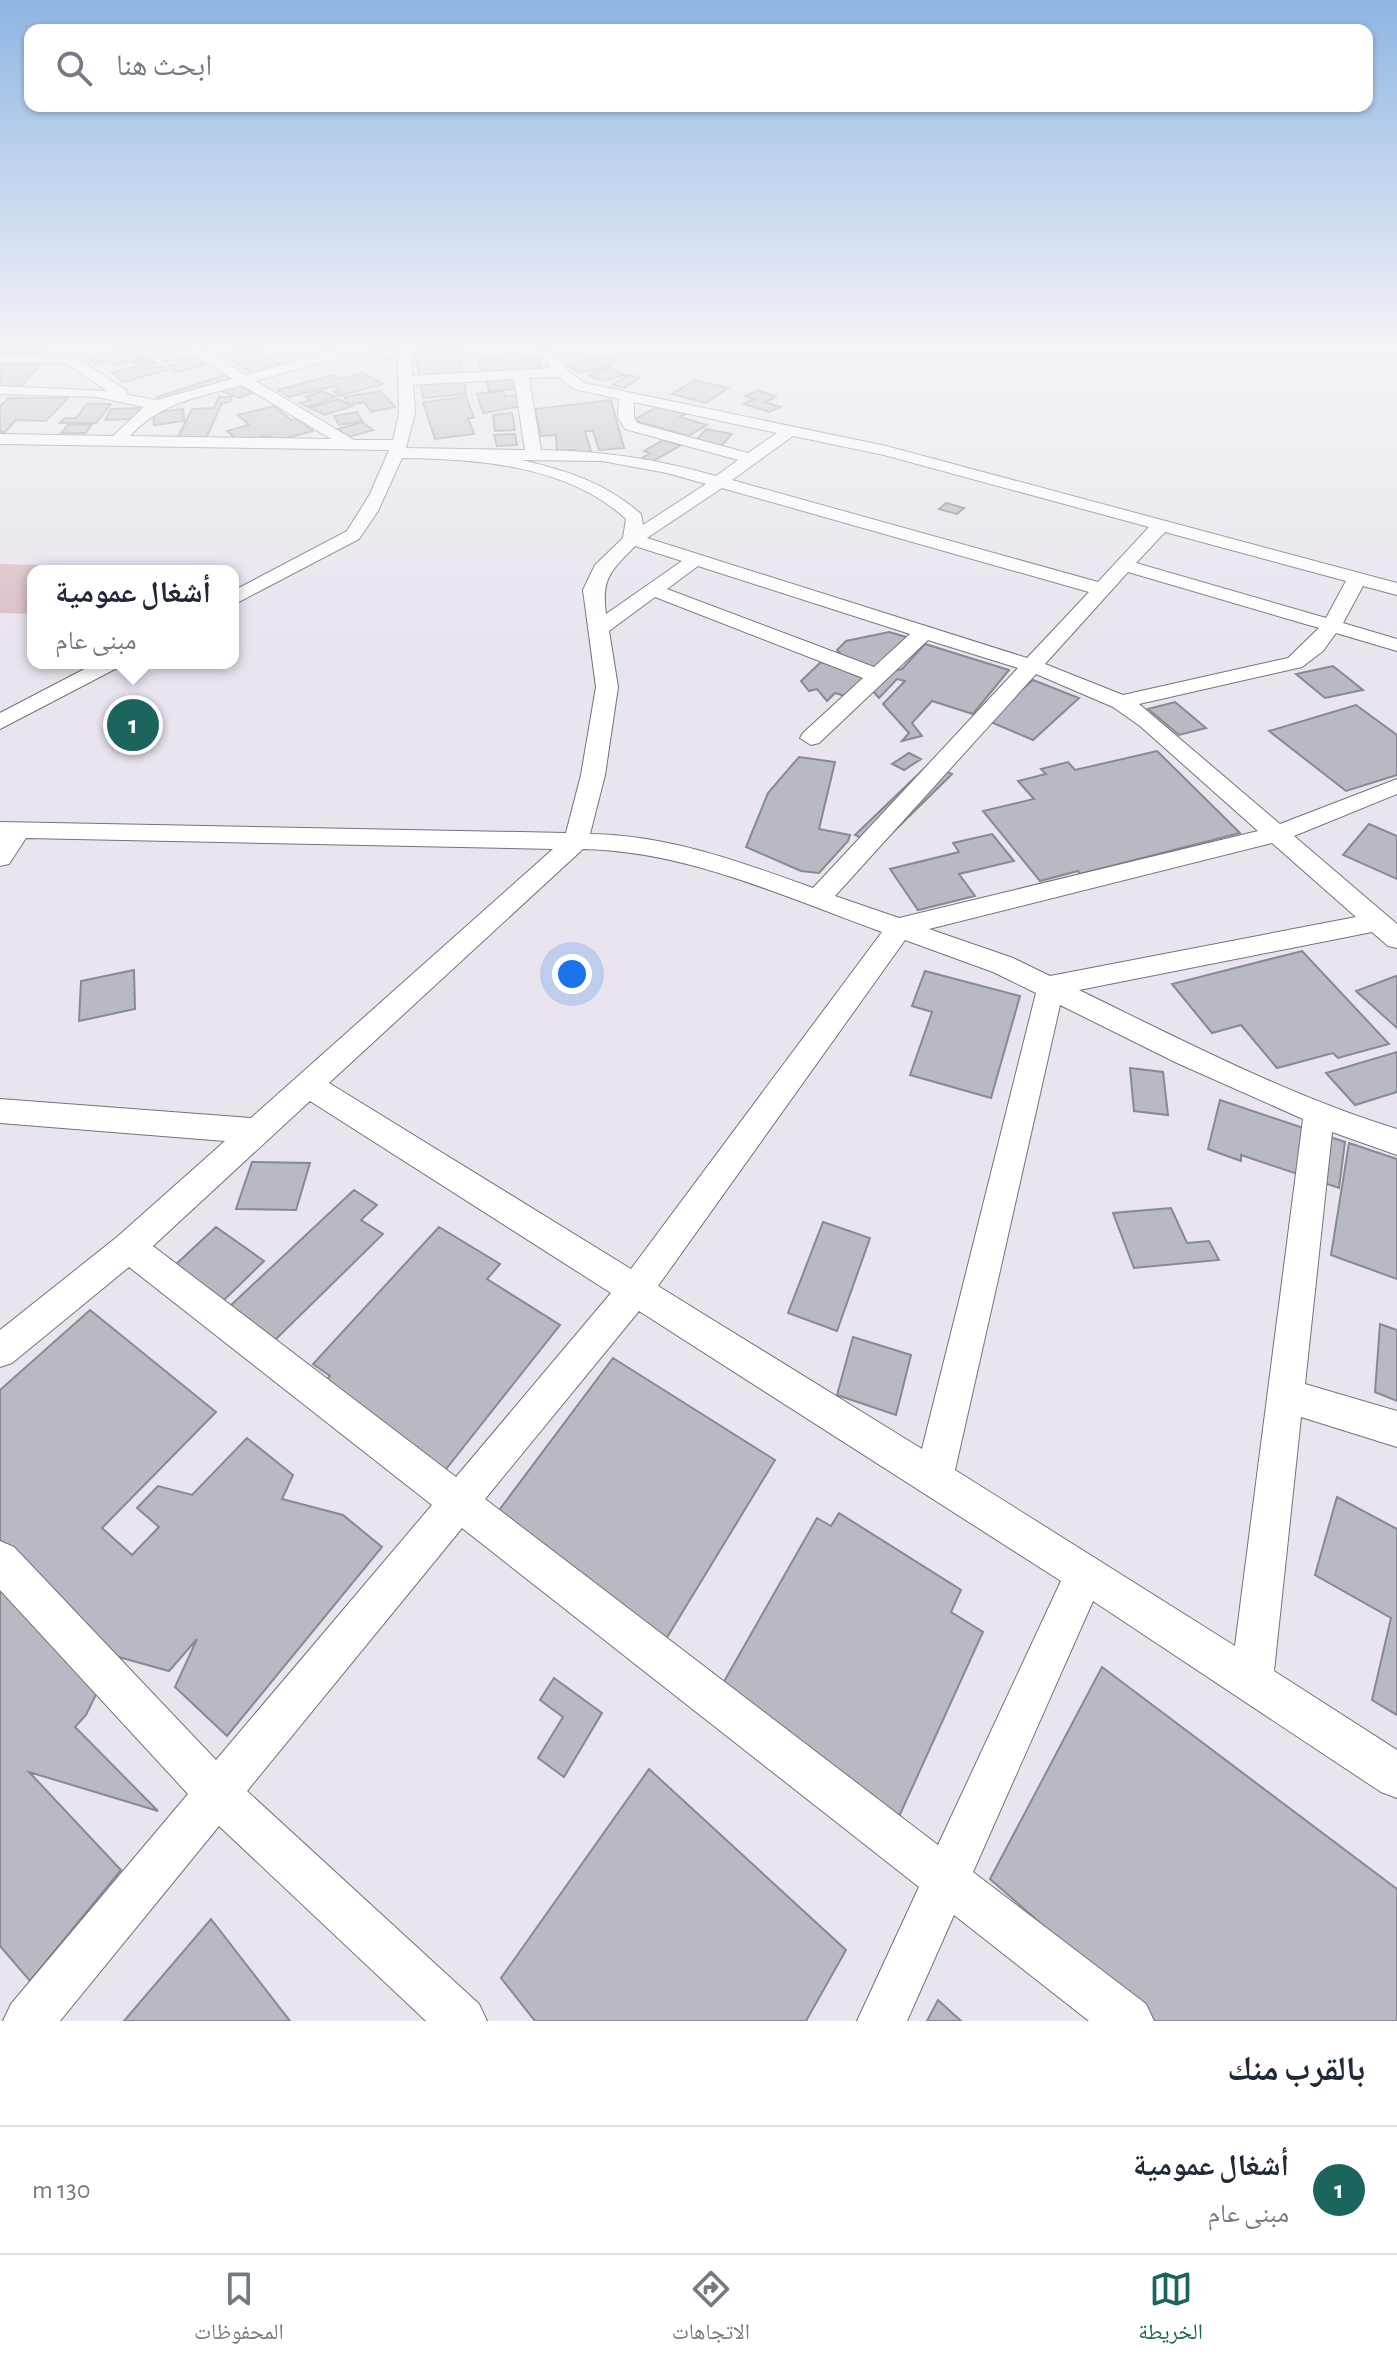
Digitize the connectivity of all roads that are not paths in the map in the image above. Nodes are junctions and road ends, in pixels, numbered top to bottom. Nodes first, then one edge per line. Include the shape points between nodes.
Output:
1 (219, 442) edge
2 (348, 442) edge
3 (398, 442) edge
4 (532, 442) edge
5 (690, 442) edge
6 (774, 442) edge
7 (849, 442) edge
8 (351, 444) junction
9 (396, 449) junction
10 (471, 453) junction
11 (534, 454) junction
12 (751, 459) junction
13 (722, 480) junction
14 (1161, 525) junction
15 (632, 539) junction
16 (696, 559) junction
17 (1124, 565) junction
18 (1357, 578) junction
19 (1100, 589) junction
20 (1397, 589) edge
21 (653, 590) junction
22 (239, 596) edge
23 (1331, 626) junction
24 (597, 630) junction
25 (924, 632) junction
26 (1397, 645) edge
27 (1033, 666) junction
28 (101, 669) edge
29 (878, 676) junction
30 (1121, 702) junction
31 (0, 722) edge
32 (811, 738) dead end
33 (1397, 786) edge
34 (10, 831) edge
35 (1277, 834) junction
36 (576, 842) junction
37 (0, 858) edge
38 (819, 897) junction
39 (900, 927) junction
40 (1387, 930) edge
41 (1051, 986) junction
42 (309, 1085) junction
43 (0, 1111) edge
44 (1319, 1113) junction
45 (260, 1131) junction
46 (1397, 1142) edge
47 (129, 1247) junction
48 (636, 1289) junction
49 (0, 1351) edge
50 (1288, 1396) junction
51 (1397, 1429) edge
52 (934, 1477) junction
53 (458, 1503) junction
54 (0, 1561) edge
55 (1085, 1573) junction
56 (1252, 1681) junction
57 (1397, 1776) edge
58 (217, 1793) junction
59 (945, 1882) junction
60 (28, 2021) edge
61 (462, 2021) edge
62 (882, 2021) edge
63 (1129, 2021) edge

1 - 8 street
2 - 8 street
3 - 9 street
4 - 11 street
5 - 12 street
6 - 12 street
7 - 14 street
8 - 9 street
9 - 10 street
9 - 22 street via 366,520 353,535
10 - 11 street
10 - 15 street via 559,475 620,501 635,518
11 - 13 street via 602,456
12 - 13 street
13 - 15 street
13 - 19 street
14 - 17 street
14 - 18 street
15 - 16 street
15 - 24 street via 602,569 593,590
16 - 21 street
16 - 25 street
17 - 19 street
17 - 23 street
18 - 20 street
18 - 23 street
19 - 27 street
21 - 24 street
21 - 29 street
23 - 26 street
23 - 30 street via 1309,655 1295,663
24 - 36 street via 607,687
25 - 27 street
25 - 29 street
27 - 30 street
27 - 38 street
28 - 31 street
29 - 32 street
30 - 35 street
33 - 35 street
34 - 36 street
34 - 37 street
35 - 39 street
35 - 40 street
36 - 38 street via 613,842 709,860
36 - 42 street
38 - 39 street
39 - 41 street
39 - 48 street
40 - 41 street
41 - 44 street via 1187,1055
41 - 52 street
42 - 45 street
42 - 48 street
43 - 45 street
44 - 46 street
44 - 50 street
45 - 47 street
47 - 49 street
47 - 53 street
48 - 52 street
48 - 53 street
50 - 51 street
50 - 56 street
52 - 55 street
53 - 58 street
53 - 59 street
54 - 58 street
55 - 56 street
55 - 59 street
56 - 57 street
58 - 60 street
58 - 61 street
59 - 62 street
59 - 63 street

